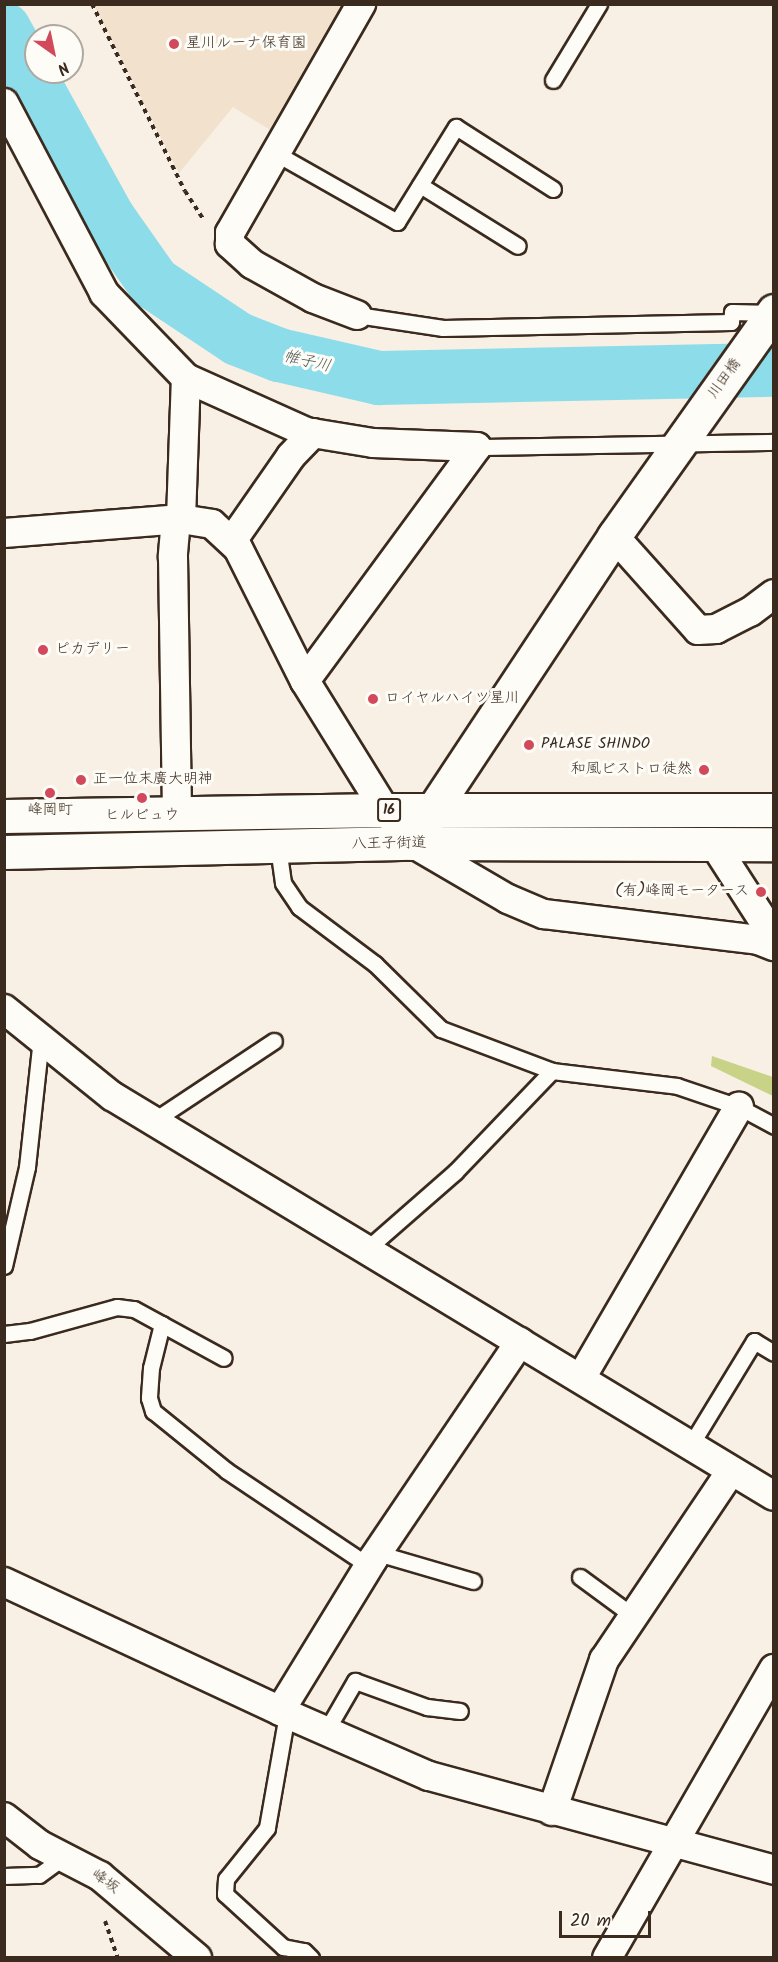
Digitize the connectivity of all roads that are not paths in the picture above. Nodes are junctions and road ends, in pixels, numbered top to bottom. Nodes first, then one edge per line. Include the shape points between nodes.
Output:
1 (361, 4) edge
2 (599, 4) edge
3 (553, 80) dead end
4 (4, 103) edge
5 (276, 154) junction
6 (420, 185) junction
7 (553, 189) dead end
8 (518, 246) dead end
9 (773, 312) edge
10 (357, 315) joint
11 (186, 378) junction
12 (313, 433) junction
13 (774, 442) edge
14 (679, 444) junction
15 (477, 447) junction
16 (178, 519) junction
17 (4, 533) edge
18 (614, 536) junction
19 (232, 541) junction
20 (774, 594) edge
21 (305, 681) junction
22 (385, 810) junction
23 (430, 810) junction
24 (774, 810) edge
25 (177, 813) junction
26 (4, 816) edge
27 (412, 843) junction
28 (714, 844) junction
29 (774, 844) edge
30 (278, 847) junction
31 (4, 852) edge
32 (774, 937) edge
33 (774, 946) edge
34 (4, 1009) edge
35 (40, 1038) junction
36 (274, 1041) dead end
37 (552, 1071) junction
38 (739, 1107) junction
39 (153, 1121) junction
40 (774, 1126) edge
41 (367, 1249) junction
42 (4, 1266) edge
43 (162, 1324) junction
44 (4, 1334) edge
45 (520, 1342) junction
46 (774, 1353) edge
47 (224, 1358) dead end
48 (581, 1378) junction
49 (690, 1446) junction
50 (731, 1471) junction
51 (774, 1496) edge
52 (373, 1559) junction
53 (580, 1577) dead end
54 (473, 1581) dead end
55 (4, 1582) edge
56 (633, 1616) junction
57 (774, 1669) edge
58 (460, 1711) dead end
59 (283, 1712) junction
60 (326, 1731) junction
61 (552, 1811) junction
62 (4, 1817) edge
63 (676, 1842) junction
64 (64, 1857) junction
65 (774, 1870) edge
66 (4, 1876) edge
67 (197, 1958) edge
68 (311, 1958) edge
69 (607, 1958) edge

1 - 5 street
2 - 3 lane
4 - 11 street via 104,293
5 - 6 lane via 397,222
5 - 10 street via 230,233 230,244 252,264 313,298
6 - 7 lane via 456,127
6 - 8 lane
9 - 10 lane via 732,312 731,322 443,328
9 - 14 main road, 川田橋
11 - 12 street via 243,407
11 - 16 street
12 - 15 street via 373,443
12 - 19 street via 291,456
13 - 14 lane
14 - 15 lane
14 - 18 main road, 川田橋
15 - 21 street
16 - 17 street
16 - 19 street via 212,524
16 - 25 street via 173,557
18 - 20 street via 698,630 716,629 750,612
18 - 23 main road, 川田橋
19 - 21 street
21 - 22 street
22 - 23 main road, 16
22 - 25 main road, 16
22 - 27 street
23 - 24 main road, 16
23 - 27 main road, 川田橋
25 - 26 main road, 16
27 - 28 main road, 八王子街道 / 16
27 - 30 main road, 八王子街道 / 16
27 - 33 street via 508,899 544,914 758,940
28 - 29 main road, 八王子街道 / 16
28 - 32 street
30 - 31 main road, 八王子街道 / 16
30 - 37 lane via 283,883 299,907 375,964 441,1029
34 - 35 street
35 - 39 street via 112,1096
35 - 42 lane via 27,1167
36 - 39 lane
37 - 38 lane via 677,1086
37 - 41 lane via 455,1172
38 - 40 lane
38 - 48 street
39 - 41 street
41 - 45 street
43 - 44 lane via 134,1309 117,1307 30,1331
43 - 47 lane
43 - 52 lane via 151,1368 149,1398 153,1412 227,1472
45 - 48 street
45 - 52 street
46 - 49 lane via 754,1341
48 - 49 street
49 - 50 street
50 - 51 street
50 - 56 street
52 - 54 lane
52 - 59 street
53 - 56 lane
55 - 59 street
56 - 61 street via 604,1660
57 - 63 street
58 - 60 lane via 427,1707 355,1681
59 - 60 street
59 - 68 lane via 267,1828 226,1879 225,1894 283,1947 304,1951
60 - 61 street via 429,1776
61 - 63 street
62 - 64 street, 峰坂 via 40,1845
63 - 65 street
63 - 69 street
64 - 66 lane via 39,1875
64 - 67 street, 峰坂 via 100,1876

